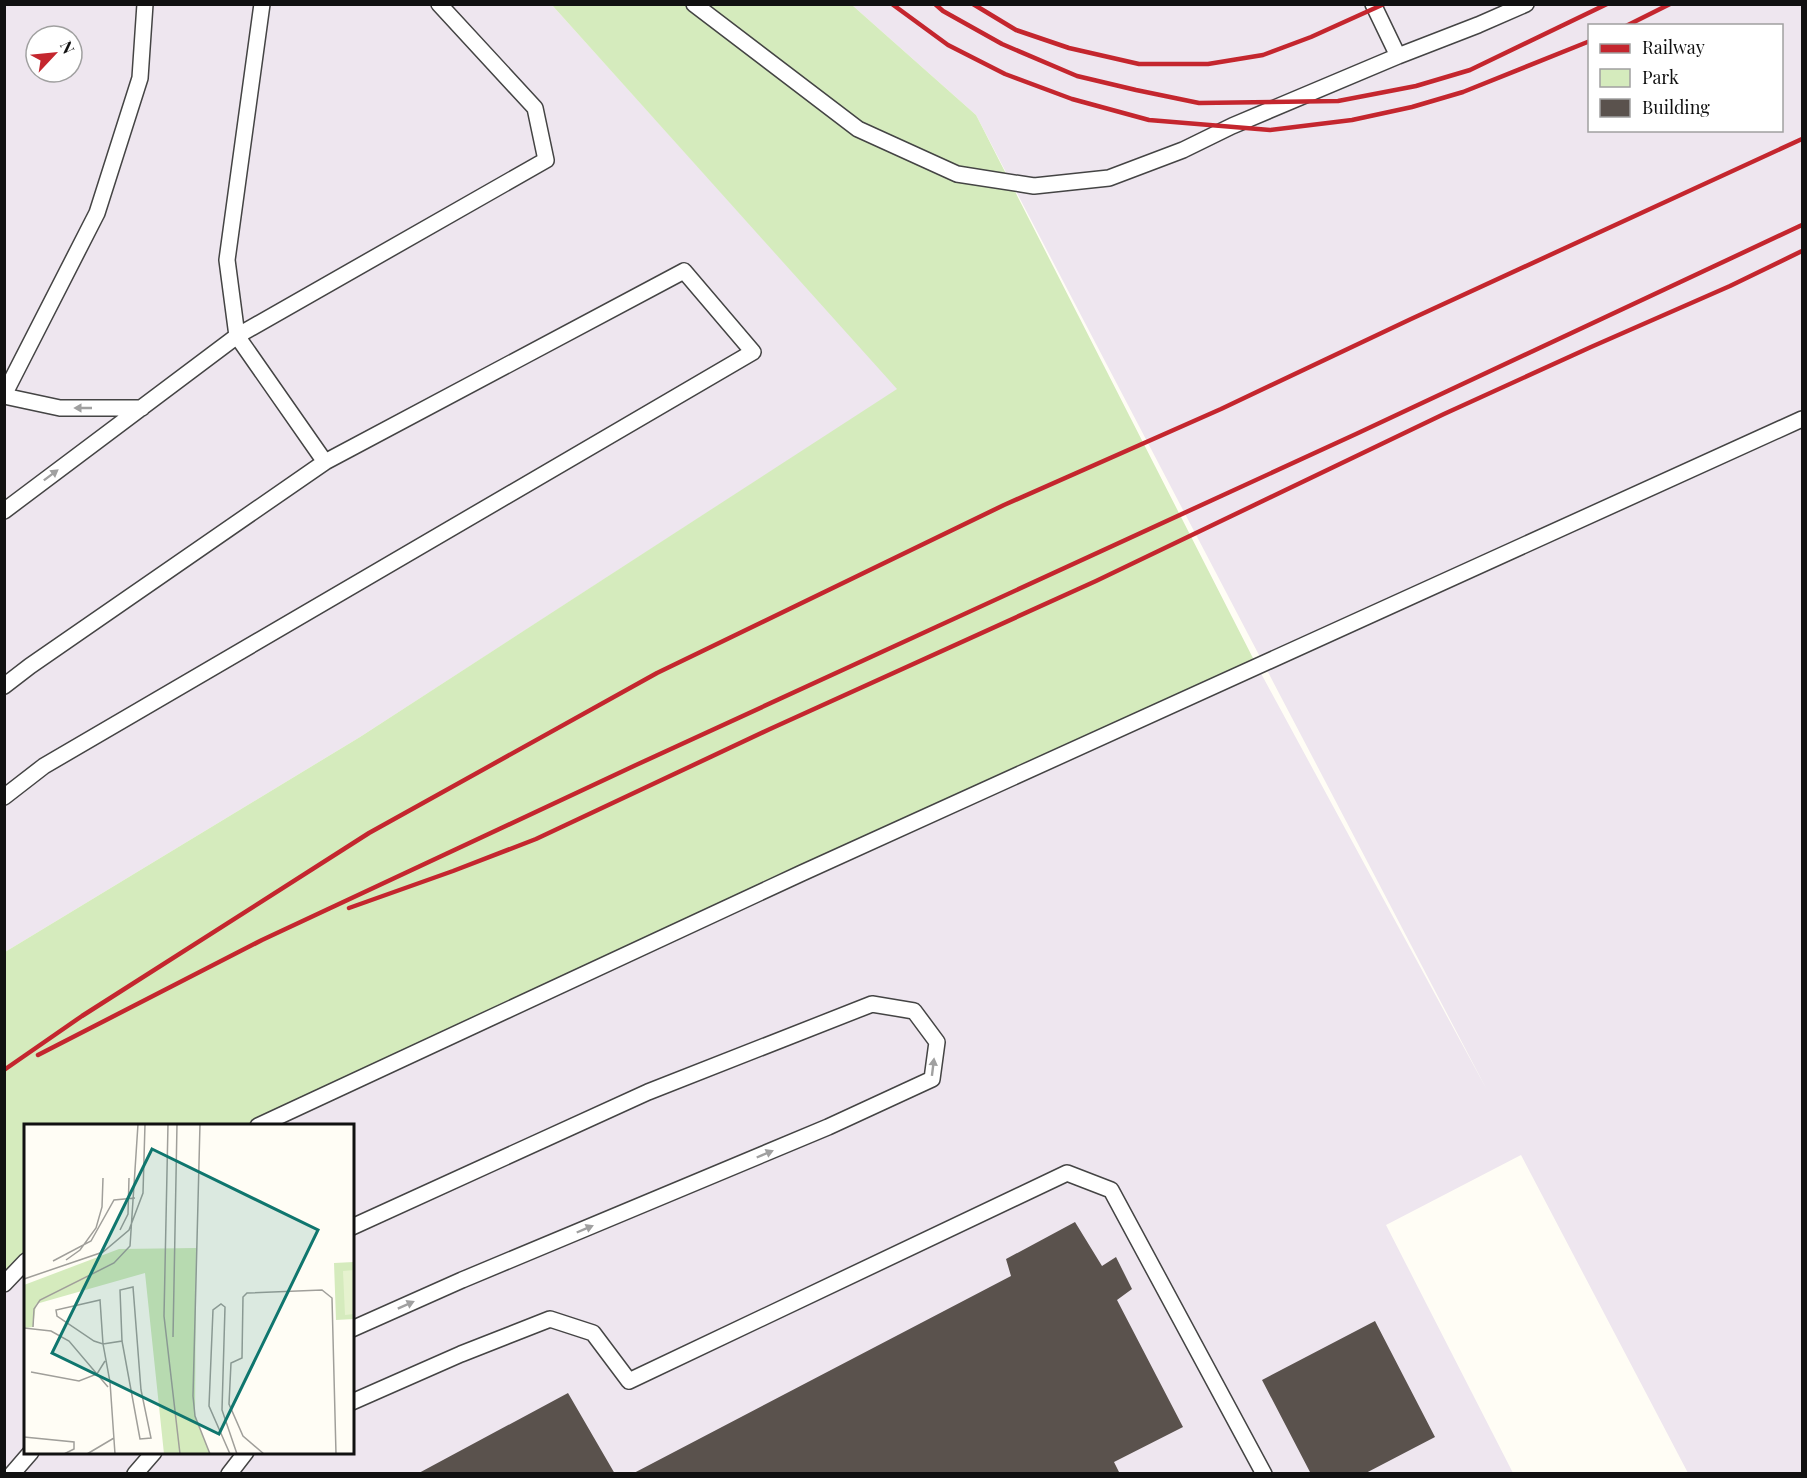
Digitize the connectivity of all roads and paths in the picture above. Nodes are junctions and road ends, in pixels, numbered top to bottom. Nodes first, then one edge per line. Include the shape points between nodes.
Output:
1 (145, 4) edge
2 (262, 4) edge
3 (439, 4) edge
4 (694, 4) edge
5 (1373, 4) edge
6 (1526, 4) edge
7 (1398, 56) junction
8 (237, 336) junction
9 (4, 395) edge
10 (142, 408) junction
11 (1803, 419) edge
12 (325, 462) junction
13 (4, 511) edge
14 (4, 686) edge
15 (4, 797) edge
16 (260, 1124) edge
17 (354, 1226) edge
18 (24, 1263) edge
19 (4, 1284) edge
20 (354, 1328) edge
21 (354, 1401) edge
22 (29, 1454) edge
23 (152, 1454) edge
24 (244, 1454) edge
25 (12, 1473) edge
26 (135, 1473) edge
27 (229, 1473) edge
28 (1264, 1473) edge

1 - 9 lane via 140,78 97,213
2 - 8 lane via 227,260
3 - 8 lane via 535,108 546,160
4 - 7 lane via 858,129 957,174 1034,186 1109,178
5 - 7 lane
6 - 7 lane
8 - 10 lane
8 - 12 lane
10 -> 9 lane via 60,408
13 -> 10 lane
11 - 16 lane via 802,873
12 - 14 lane
12 - 15 lane via 684,271 753,352 44,766
20 -> 17 lane via 932,1079 937,1042 915,1011 872,1004 648,1092
18 - 19 lane
21 - 28 lane via 550,1319 593,1333 629,1381 1067,1173 1111,1190
22 - 25 lane
23 - 26 lane
24 - 27 lane

